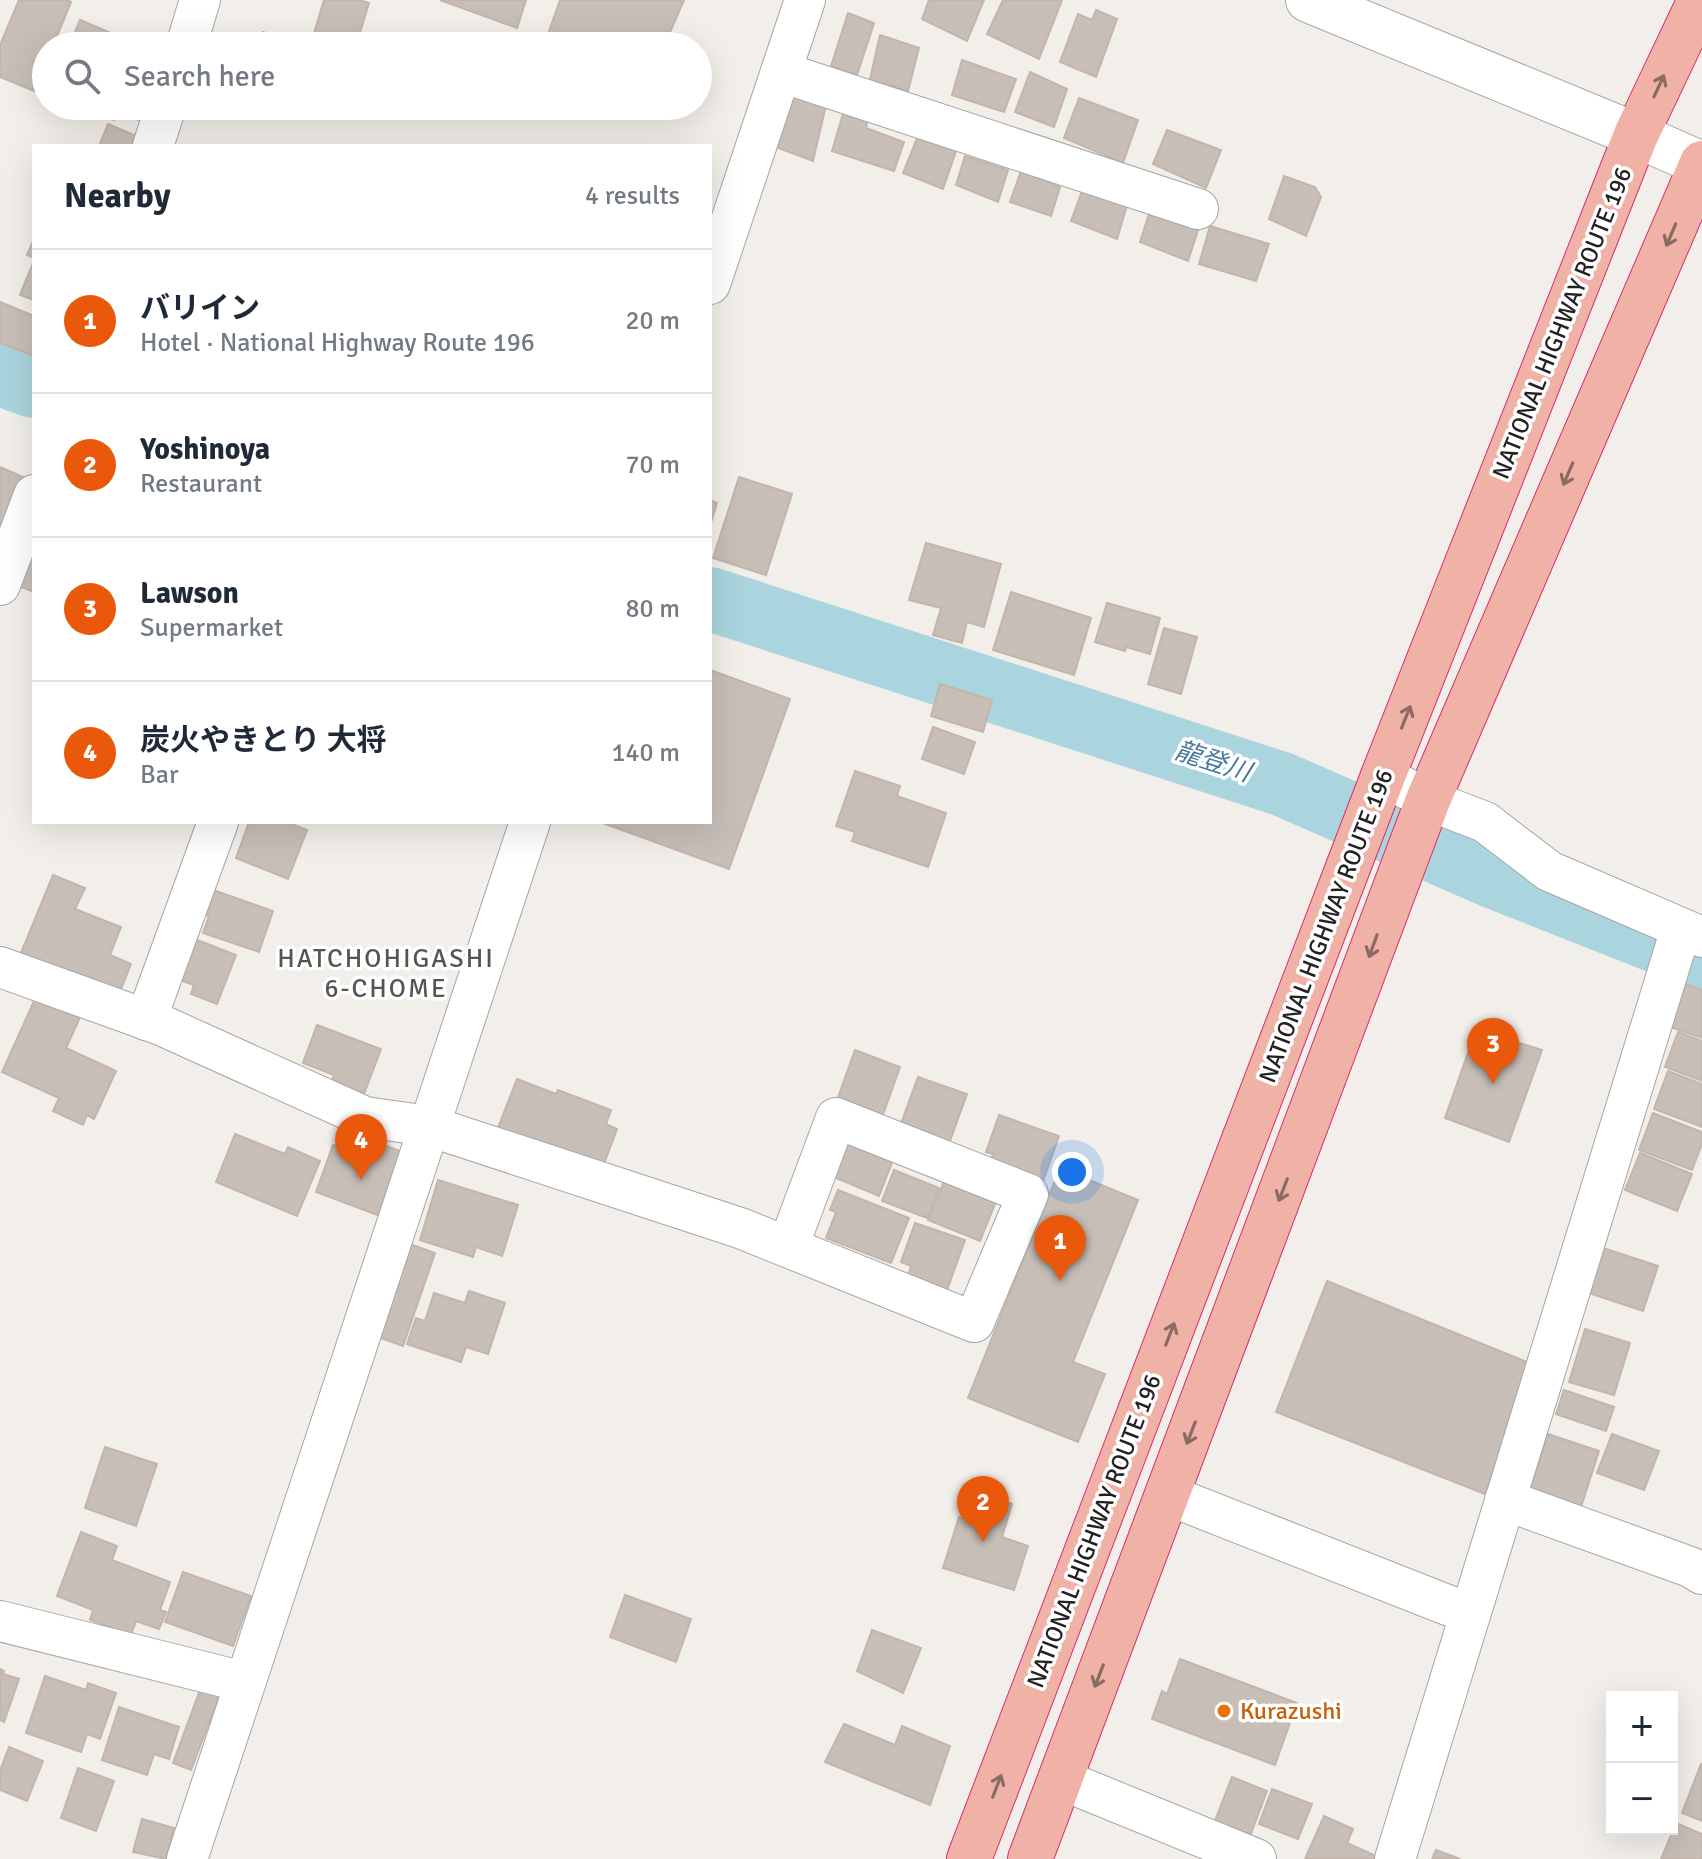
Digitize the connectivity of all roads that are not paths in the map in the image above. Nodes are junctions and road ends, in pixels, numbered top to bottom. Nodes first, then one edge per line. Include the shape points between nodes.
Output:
1 (200, 0) edge
2 (805, 0) edge
3 (1308, 0) edge
4 (1700, 0) edge
5 (190, 32) edge
6 (781, 72) junction
7 (161, 120) edge
8 (1636, 135) junction
9 (154, 144) edge
10 (1702, 164) edge
11 (1198, 209) dead end
12 (712, 278) edge
13 (32, 500) edge
14 (0, 585) edge
15 (1380, 783) junction
16 (1425, 806) junction
17 (217, 824) edge
18 (529, 824) edge
19 (1692, 933) edge
20 (0, 967) edge
21 (146, 1020) junction
22 (429, 1126) junction
23 (788, 1247) junction
24 (1168, 1495) junction
25 (1505, 1500) junction
26 (1702, 1574) edge
27 (1470, 1614) junction
28 (0, 1621) edge
29 (244, 1682) junction
30 (1060, 1779) junction
31 (187, 1859) edge
32 (969, 1859) edge
33 (1030, 1859) edge
34 (1256, 1859) edge
35 (1395, 1859) edge

1 - 5 street
2 - 6 street
3 - 8 street
8 -> 4 highway, NATIONAL HIGHWAY ROUTE 196
6 - 11 street
6 - 12 street
7 - 9 street
8 - 10 street
15 -> 8 highway, NATIONAL HIGHWAY ROUTE 196
10 -> 16 highway, NATIONAL HIGHWAY ROUTE 196
13 - 14 street
15 - 16 street
32 -> 15 highway, NATIONAL HIGHWAY ROUTE 196
16 - 19 street via 1485,822 1549,871
16 -> 24 highway, NATIONAL HIGHWAY ROUTE 196
17 - 21 street
18 - 22 street
19 - 25 street
20 - 21 street
21 - 22 street via 365,1117
22 - 23 street
22 - 29 street
23 - 23 street via 836,1118 1028,1194 974,1322
24 - 27 street
24 -> 30 highway, NATIONAL HIGHWAY ROUTE 196
25 - 26 street
25 - 27 street
27 - 35 street
28 - 29 street
29 - 31 street
30 - 33 highway, NATIONAL HIGHWAY ROUTE 196
30 - 34 street

